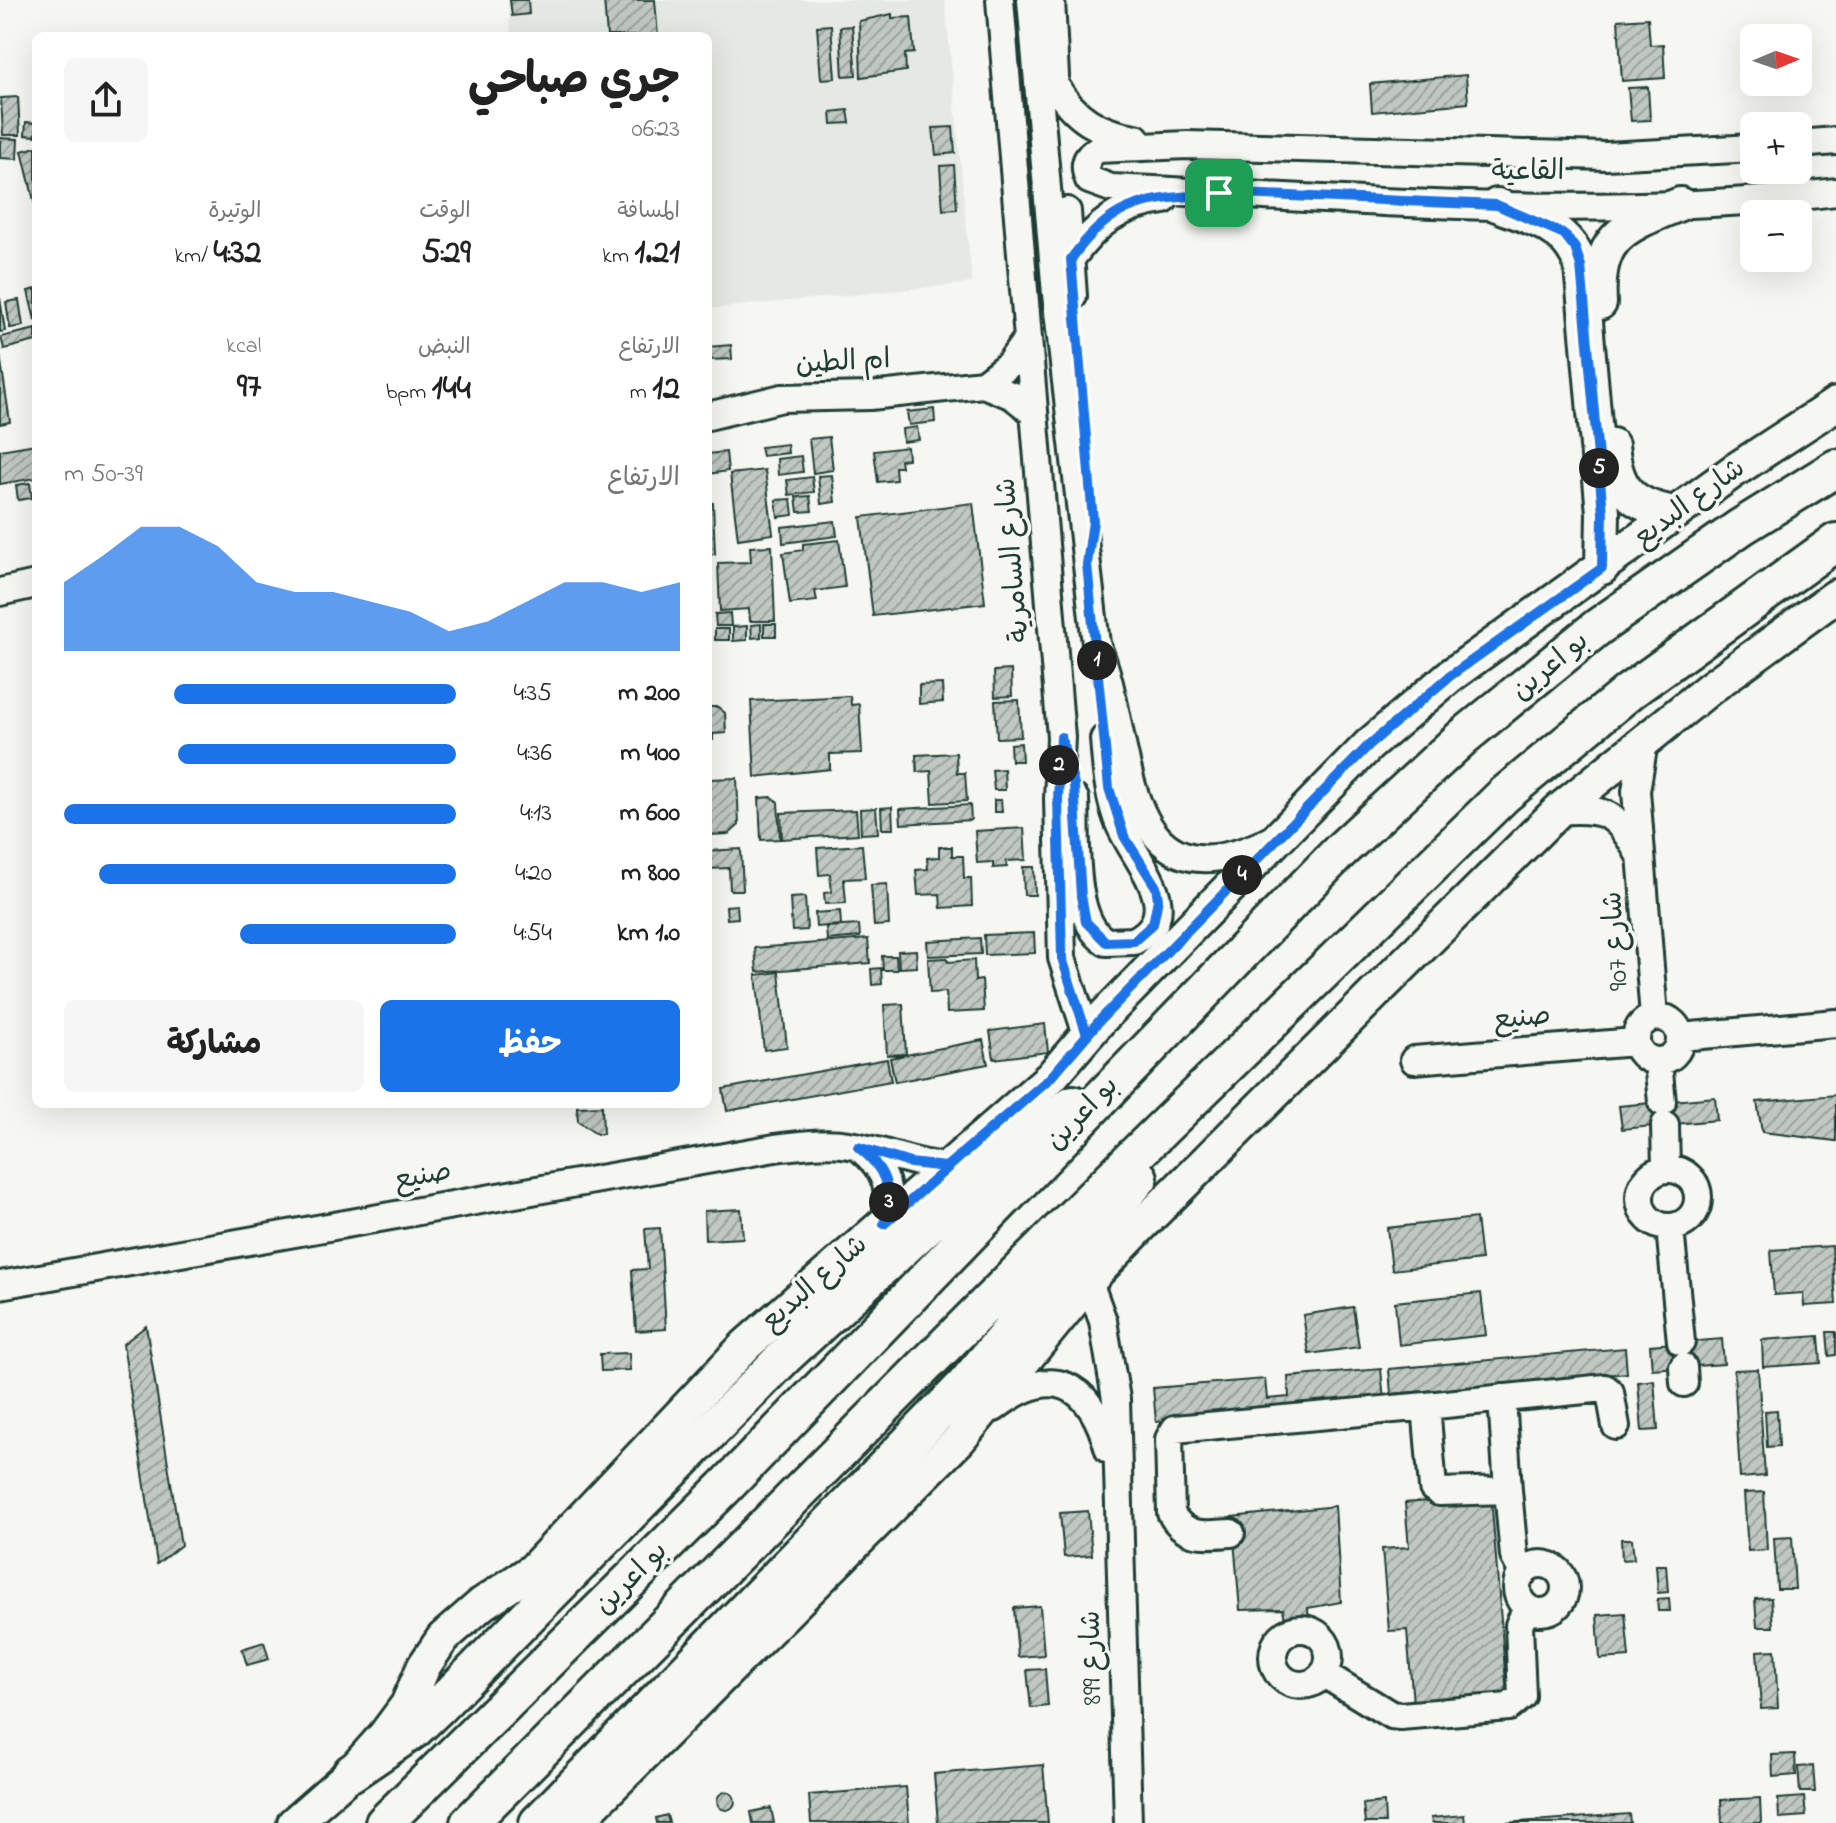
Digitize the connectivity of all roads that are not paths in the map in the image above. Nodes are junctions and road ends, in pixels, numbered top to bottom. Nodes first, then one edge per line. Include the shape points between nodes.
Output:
1 (987, 0) edge
2 (1000, 0) edge
3 (1031, 0) edge
4 (1051, 0) edge
5 (1006, 76) junction
6 (1055, 85) junction
7 (1836, 141) edge
8 (1812, 143) edge
9 (1187, 145) junction
10 (1740, 149) edge
11 (1836, 192) edge
12 (1219, 193) junction
13 (1680, 204) junction
14 (1497, 205) junction
15 (1071, 259) junction
16 (1027, 339) junction
17 (983, 384) junction
18 (1836, 404) edge
19 (1033, 412) junction
20 (712, 415) edge
21 (1836, 468) edge
22 (1675, 513) junction
23 (1836, 542) edge
24 (1087, 564) junction
25 (1602, 568) junction
26 (32, 585) edge
27 (0, 592) edge
28 (1836, 596) edge
29 (1096, 644) junction
30 (1061, 737) junction
31 (1644, 742) junction
32 (1558, 811) junction
33 (1280, 836) junction
34 (1643, 861) junction
35 (1654, 1017) junction
36 (1836, 1023) edge
37 (1087, 1035) junction
38 (1680, 1037) junction
39 (1635, 1042) junction
40 (1414, 1060) dead end
41 (1658, 1062) junction
42 (1113, 1083) junction
43 (1180, 1110) junction
44 (858, 1147) junction
45 (946, 1167) junction
46 (1666, 1169) junction
47 (884, 1224) junction
48 (1670, 1228) junction
49 (1, 1281) edge
50 (1089, 1282) junction
51 (1682, 1364) dead end
52 (1502, 1398) junction
53 (1426, 1406) junction
54 (973, 1424) junction
55 (1616, 1426) dead end
56 (1508, 1490) junction
57 (1120, 1492) junction
58 (1231, 1533) dead end
59 (1523, 1573) junction
60 (1527, 1608) junction
61 (1324, 1674) dead end
62 (351, 1773) junction
63 (294, 1823) edge
64 (384, 1823) edge
65 (469, 1823) edge
66 (538, 1823) edge
67 (575, 1823) edge
68 (1128, 1823) edge

1 - 5 street, شارع السامرية
2 - 5 street, شارع السامرية
3 - 24 street via 1056,294
4 - 6 street
5 - 16 street, شارع السامرية
6 - 9 street, القاعية via 1073,112 1107,132
6 - 15 street
7 - 8 street
9 - 10 street, القاعية via 1606,156
9 - 12 street, القاعية via 1098,149 1087,158 1086,173 1102,187
11 - 13 street, القاعية
12 - 14 street, القاعية
12 - 15 street, القاعية via 1150,201 1119,211 1093,230
13 - 14 street, القاعية
13 - 22 main road via 1618,233 1603,257 1599,290 1617,478 1636,501
14 - 25 main road via 1564,234 1581,266 1603,513
15 - 24 street via 1093,521
16 - 17 street via 1009,364
16 - 19 street, شارع السامرية
17 - 19 street via 1013,396
17 - 20 street, ام الطين via 870,396 782,398
18 - 22 main road, شارع البديع
19 - 30 street, شارع السامرية
21 - 42 highway, بو اعرين via 1659,582 1463,737 1341,850
22 - 25 main road, شارع البديع
23 - 43 highway via 1630,691 1504,795
24 - 29 street
25 - 33 main road, شارع البديع via 1450,676 1369,745
26 - 27 street
28 - 31 main road
29 - 30 street via 1113,804 1158,899 1153,924 1134,941 1106,942 1086,922 1074,785
29 - 33 street via 1126,776 1136,805 1161,838 1181,852 1208,858 1229,857
30 - 37 street, شارع السامرية via 1062,958
31 - 32 main road
31 - 34 street, شارع 907 via 1636,780
32 - 34 street, شارع 907 via 1595,810 1612,817
32 - 50 main road
33 - 37 main road, شارع البديع
34 - 35 street, شارع 907
35 - 38 street via 1673,1023
35 - 39 street via 1640,1026
36 - 38 street
37 - 45 main road, شارع البديع via 1051,1077
38 - 41 street via 1674,1054
39 - 40 street, صنيع
39 - 41 street via 1643,1056
41 - 46 street
42 - 62 highway via 1035,1128 1013,1147 785,1356 414,1730
42 - 64 highway, بو اعرين via 724,1488
43 - 65 highway
43 - 66 highway via 1136,1183 991,1356
44 - 45 street, صنيع via 910,1163
44 - 47 street via 881,1167 887,1180
44 - 49 street, صنيع via 818,1143 715,1157
45 - 47 main road, شارع البديع
46 - 48 street via 1646,1179 1639,1200 1649,1220
46 - 48 street via 1690,1178 1698,1203 1693,1215
47 - 62 main road, شارع البديع via 746,1345 533,1570 443,1638 397,1720
48 - 51 street
50 - 54 main road
50 - 57 street, شارع 899 via 1111,1360
52 - 53 street
52 - 55 street via 1605,1388
52 - 56 street
53 - 56 street via 1435,1491
53 - 58 street via 1175,1429 1169,1439 1171,1513 1176,1523 1193,1535
54 - 57 street, شارع 899 via 1031,1385 1069,1388 1096,1411
54 - 67 main road
56 - 59 street via 1514,1556
57 - 68 street, شارع 899
59 - 60 street via 1518,1595
59 - 60 street via 1543,1565 1557,1571 1565,1584 1557,1606 1542,1612
60 - 61 street via 1519,1625 1522,1696 1509,1707 1391,1715
62 - 63 main road

